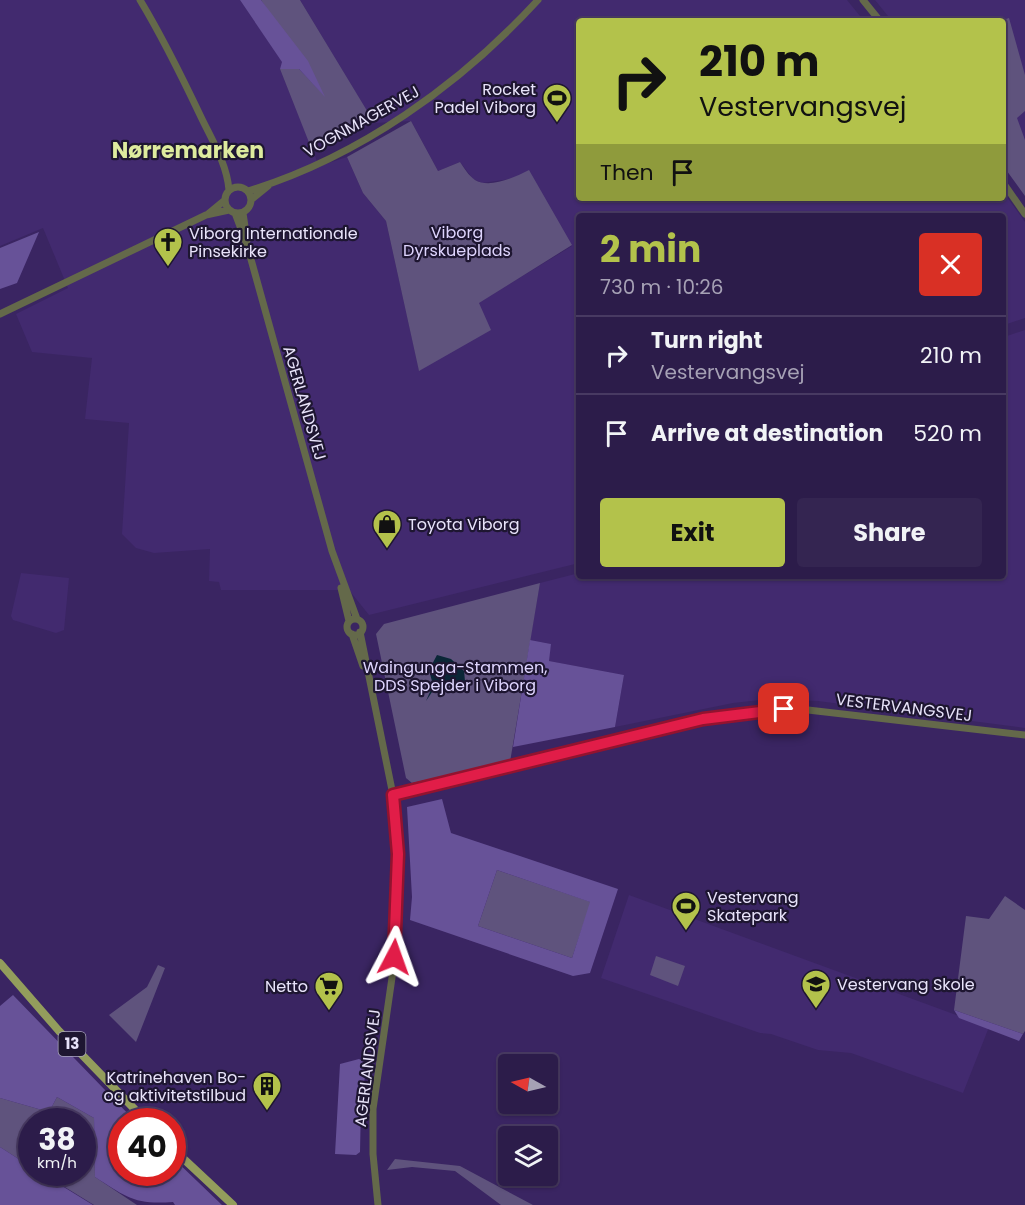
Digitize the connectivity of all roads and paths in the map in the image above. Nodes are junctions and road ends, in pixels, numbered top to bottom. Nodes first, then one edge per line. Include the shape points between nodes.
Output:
1 (140, 0) edge
2 (538, 0) edge
3 (863, 0) edge
4 (878, 18) edge
5 (225, 169) junction
6 (270, 185) junction
7 (237, 187) junction
8 (1006, 187) edge
9 (229, 190) junction
10 (248, 191) junction
11 (252, 199) junction
12 (225, 200) junction
13 (236, 212) junction
14 (1025, 213) edge
15 (206, 215) junction
16 (0, 314) edge
17 (353, 620) junction
18 (360, 632) junction
19 (352, 634) junction
20 (370, 686) junction
21 (1025, 735) edge
22 (393, 795) junction
23 (0, 963) edge
24 (133, 1108) edge
25 (186, 1161) edge
26 (233, 1205) edge
27 (378, 1205) edge

1 - 5 street
2 - 6 street, VOGNMAGERVEJ via 474,62 424,102 351,146
3 - 4 street
5 - 7 street
5 - 9 street
6 - 10 street, VOGNMAGERVEJ
6 - 11 street, VOGNMAGERVEJ
7 - 9 street
7 - 10 street
8 - 14 street
9 - 12 street
10 - 11 street
11 - 13 street via 250,207
12 - 13 street
12 - 15 street
13 - 15 street
13 - 17 street, AGERLANDSVEJ
15 - 16 street
17 - 18 street, AGERLANDSVEJ via 362,624
17 - 19 street, AGERLANDSVEJ via 347,629
18 - 19 street
18 - 20 street, AGERLANDSVEJ
19 - 20 street, AGERLANDSVEJ
20 - 22 street, AGERLANDSVEJ
21 - 22 street, VESTERVANGSVEJ via 808,710 743,712
22 - 27 street, AGERLANDSVEJ via 398,854 395,946 373,1109
23 - 24 main road, 13
25 - 26 main road

